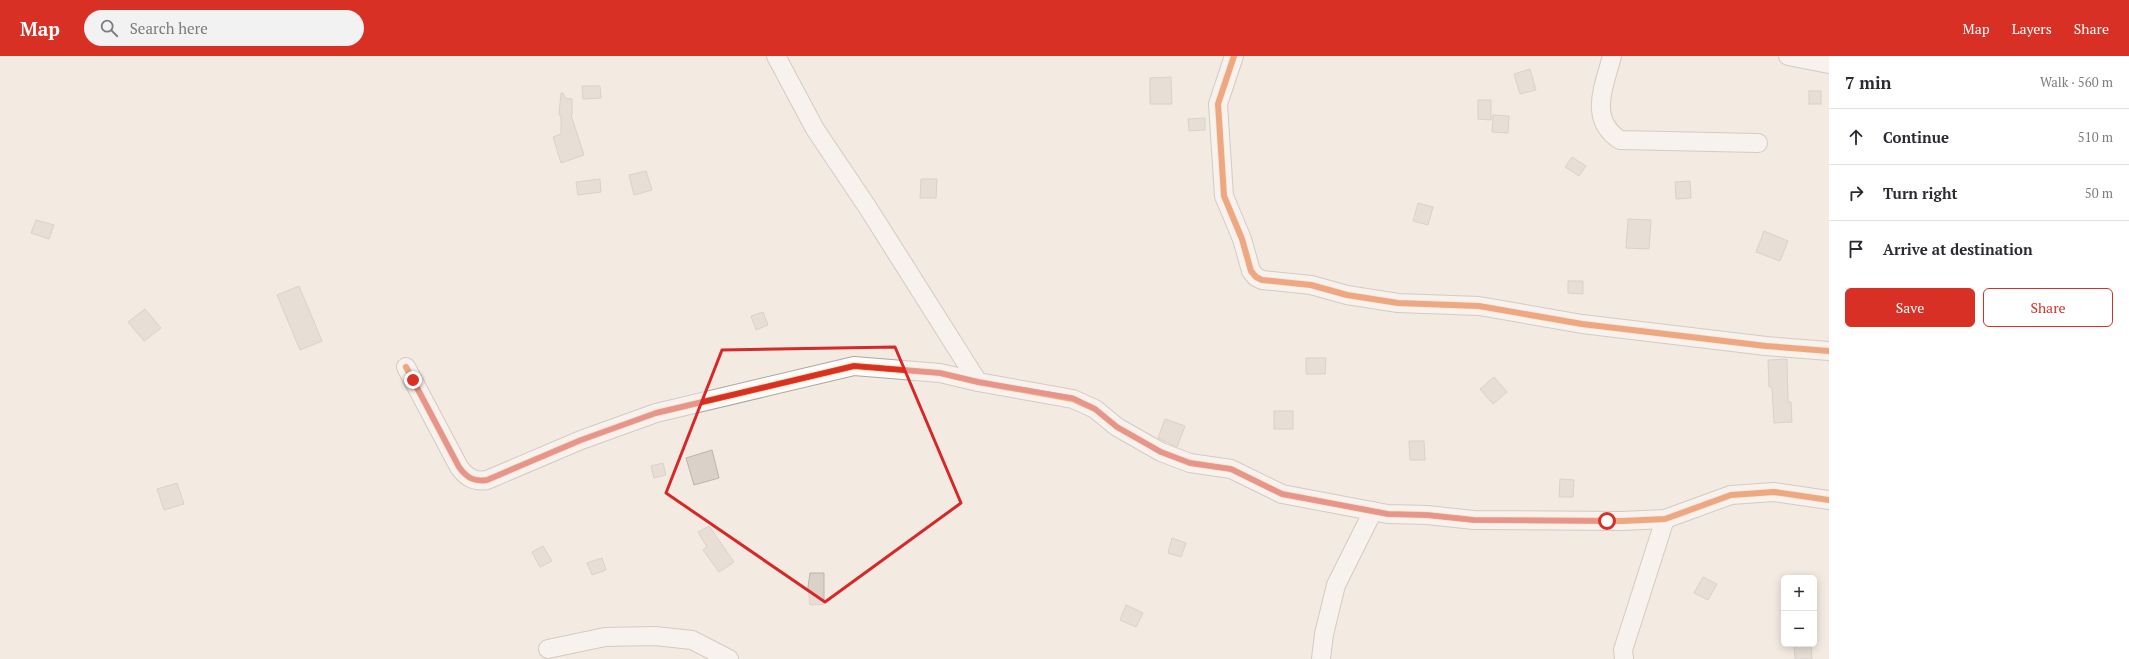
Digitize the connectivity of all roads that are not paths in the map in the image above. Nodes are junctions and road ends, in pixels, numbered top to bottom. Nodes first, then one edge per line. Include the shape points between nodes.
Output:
1 (776, 56) edge
2 (1234, 56) edge
3 (1612, 56) edge
4 (1788, 56) edge
5 (1829, 64) edge
6 (1758, 143) dead end
7 (1829, 351) edge
8 (406, 367) dead end
9 (978, 382) junction
10 (1829, 500) edge
11 (1373, 511) junction
12 (1664, 519) junction
13 (548, 649) dead end
14 (729, 659) edge
15 (1321, 659) edge
16 (1624, 659) edge

1 - 9 street via 815,129
2 - 7 street via 1218,104 1224,196 1242,239 1251,270 1262,280 1311,285 1398,303 1479,306 1582,324
3 - 6 street via 1600,112 1611,134 1620,140
4 - 5 street
8 - 9 street via 459,467 466,476 476,481 487,480 581,440 656,413 854,366 940,373
9 - 11 street via 1073,398 1095,409 1117,427 1161,452 1190,463 1231,469 1282,494
10 - 12 street via 1774,492 1731,495
11 - 12 street via 1474,520
11 - 15 street via 1336,585 1324,634
12 - 16 street via 1623,650
13 - 14 street via 605,637 655,636 692,640

